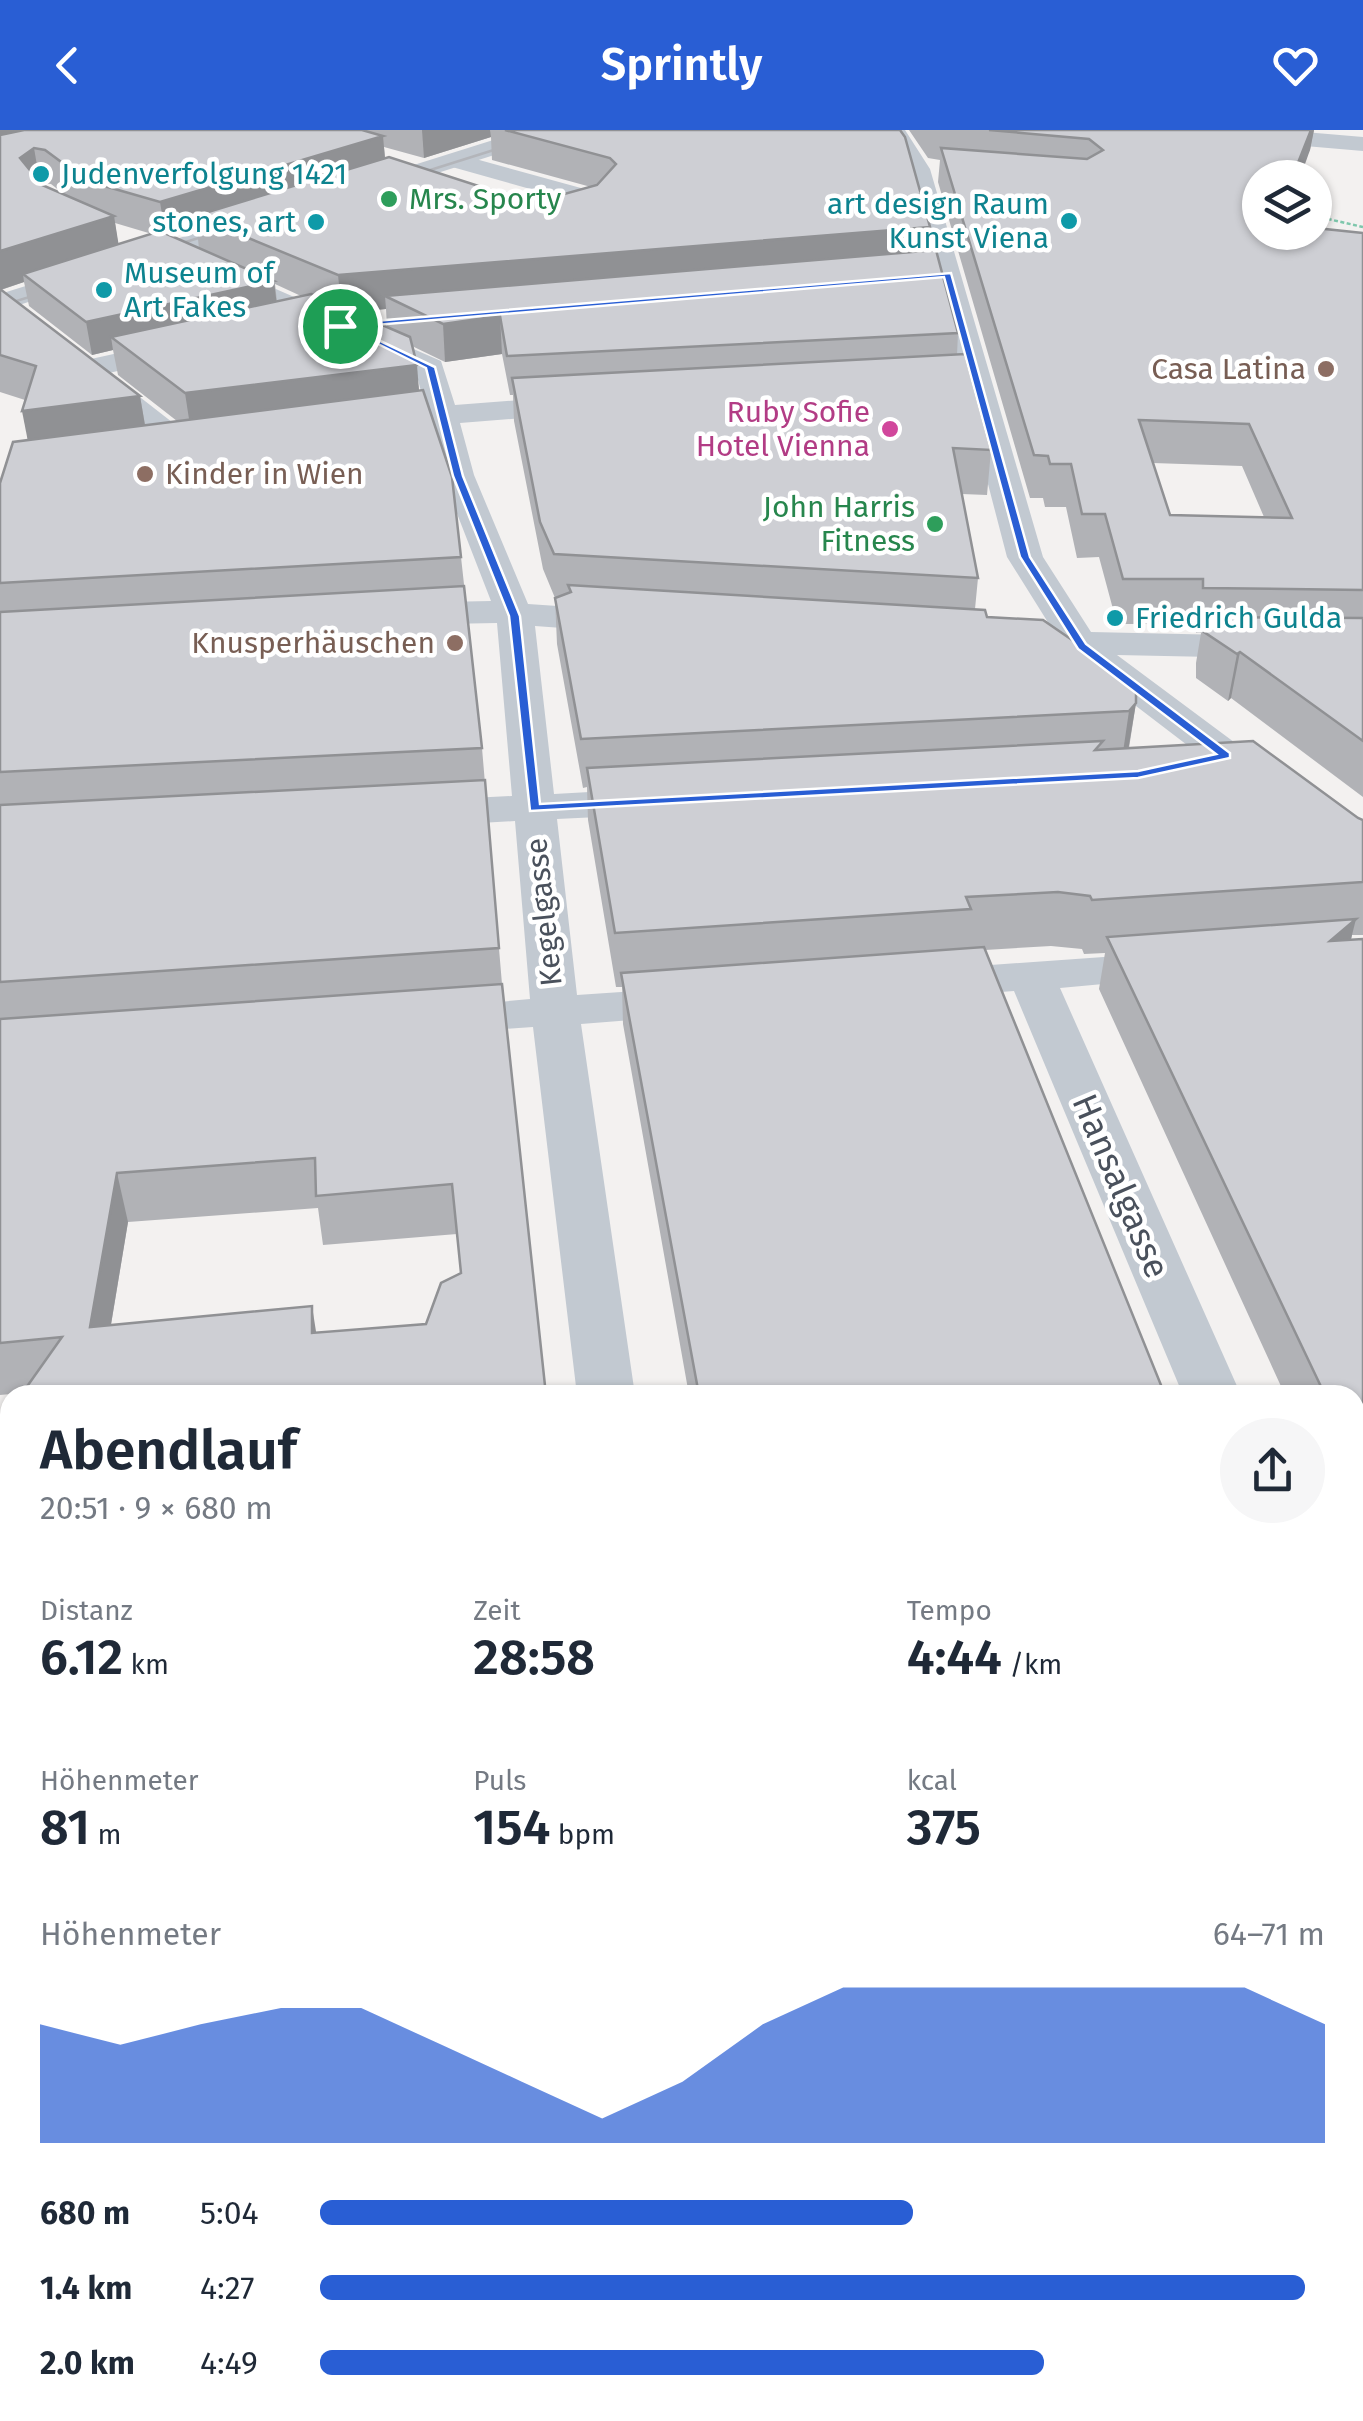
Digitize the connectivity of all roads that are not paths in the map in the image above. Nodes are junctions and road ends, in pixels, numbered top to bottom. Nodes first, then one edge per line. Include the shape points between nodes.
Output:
1 (550, 130) edge
2 (894, 130) edge
3 (1199, 130) edge
4 (1227, 131) edge
5 (1360, 144) edge
6 (372, 155) edge
7 (454, 160) junction
8 (423, 170) junction
9 (393, 180) junction
10 (443, 196) edge
11 (338, 197) edge
12 (302, 208) edge
13 (557, 222) edge
14 (168, 250) junction
15 (948, 274) junction
16 (908, 278) edge
17 (0, 303) edge
18 (330, 321) junction
19 (399, 321) edge
20 (261, 330) edge
21 (222, 338) edge
22 (86, 369) junction
23 (612, 402) edge
24 (444, 413) junction
25 (370, 423) edge
26 (221, 442) edge
27 (184, 446) junction
28 (147, 451) edge
29 (358, 616) edge
30 (515, 616) junction
31 (671, 624) edge
32 (965, 640) edge
33 (1082, 646) junction
34 (1363, 649) edge
35 (1226, 756) junction
36 (1176, 768) edge
37 (695, 799) edge
38 (534, 808) junction
39 (368, 816) edge
40 (1363, 859) edge
41 (1224, 962) edge
42 (1031, 976) junction
43 (881, 987) edge
44 (736, 998) edge
45 (554, 1012) junction
46 (386, 1023) edge
47 (605, 1385) edge
48 (1208, 1385) edge

1 - 7 street
2 - 15 street via 929,169
3 - 4 street
4 - 5 street
6 - 8 street
7 - 8 street
7 - 13 street via 601,202
8 - 9 street
9 - 10 street
9 - 11 street
12 - 14 street
14 - 17 street
14 - 18 street, Kegelgasse
15 - 16 street
15 - 33 street via 964,383 1025,557
17 - 22 street
18 - 19 street
18 - 20 street
18 - 24 street, Kegelgasse via 430,367
21 - 22 street
22 - 27 street
23 - 24 street
24 - 25 street
24 - 30 street, Kegelgasse via 458,476
26 - 27 street
27 - 28 street
29 - 30 street
30 - 31 street
30 - 38 street, Kegelgasse
32 - 33 street
33 - 34 street
33 - 35 street
35 - 36 street
35 - 40 street
37 - 38 street
38 - 39 street
38 - 45 street, Kegelgasse
41 - 42 street
42 - 43 street
42 - 48 street, Hansalgasse
44 - 45 street
45 - 46 street
45 - 47 street, Kegelgasse

